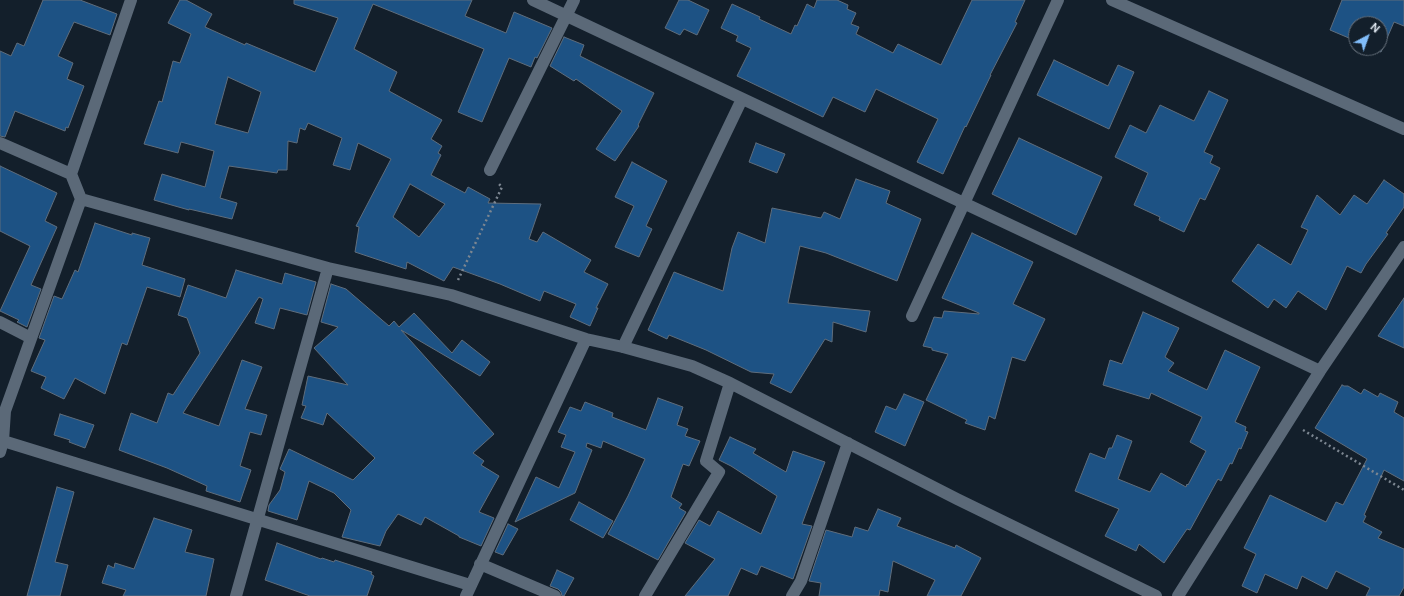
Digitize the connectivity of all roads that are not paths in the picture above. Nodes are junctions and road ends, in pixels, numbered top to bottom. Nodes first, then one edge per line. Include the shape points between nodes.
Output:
1 (131, 0) edge
2 (533, 0) edge
3 (574, 0) edge
4 (1058, 0) edge
5 (1112, 0) edge
6 (566, 16) junction
7 (742, 99) junction
8 (1404, 129) edge
9 (0, 144) edge
10 (490, 170) road end
11 (71, 174) junction
12 (81, 199) junction
13 (964, 203) junction
14 (1404, 247) edge
15 (328, 268) junction
16 (912, 316) dead end
17 (0, 322) edge
18 (31, 338) junction
19 (586, 339) junction
20 (624, 347) junction
21 (1320, 371) junction
22 (730, 383) junction
23 (848, 443) junction
24 (1, 444) edge
25 (258, 520) junction
26 (480, 564) junction
27 (468, 590) edge
28 (236, 596) edge
29 (555, 596) edge
30 (645, 596) edge
31 (792, 596) edge
32 (1156, 596) edge
33 (1178, 596) edge

1 - 11 street
2 - 6 street
3 - 6 street
4 - 13 street
5 - 8 street
6 - 7 street
6 - 10 street
7 - 13 street
7 - 20 street
9 - 11 street
11 - 12 street
12 - 15 street
12 - 18 street
13 - 16 street
13 - 21 street
14 - 21 street
15 - 19 street via 451,295
15 - 25 street
17 - 18 street
18 - 24 street via 5,410
19 - 20 street
19 - 26 street
20 - 22 street via 692,366
21 - 33 street
22 - 23 street
22 - 30 street via 706,461 719,472
23 - 31 street via 801,581
23 - 32 street
24 - 25 street
25 - 27 street
25 - 28 street
26 - 27 street
26 - 29 street

